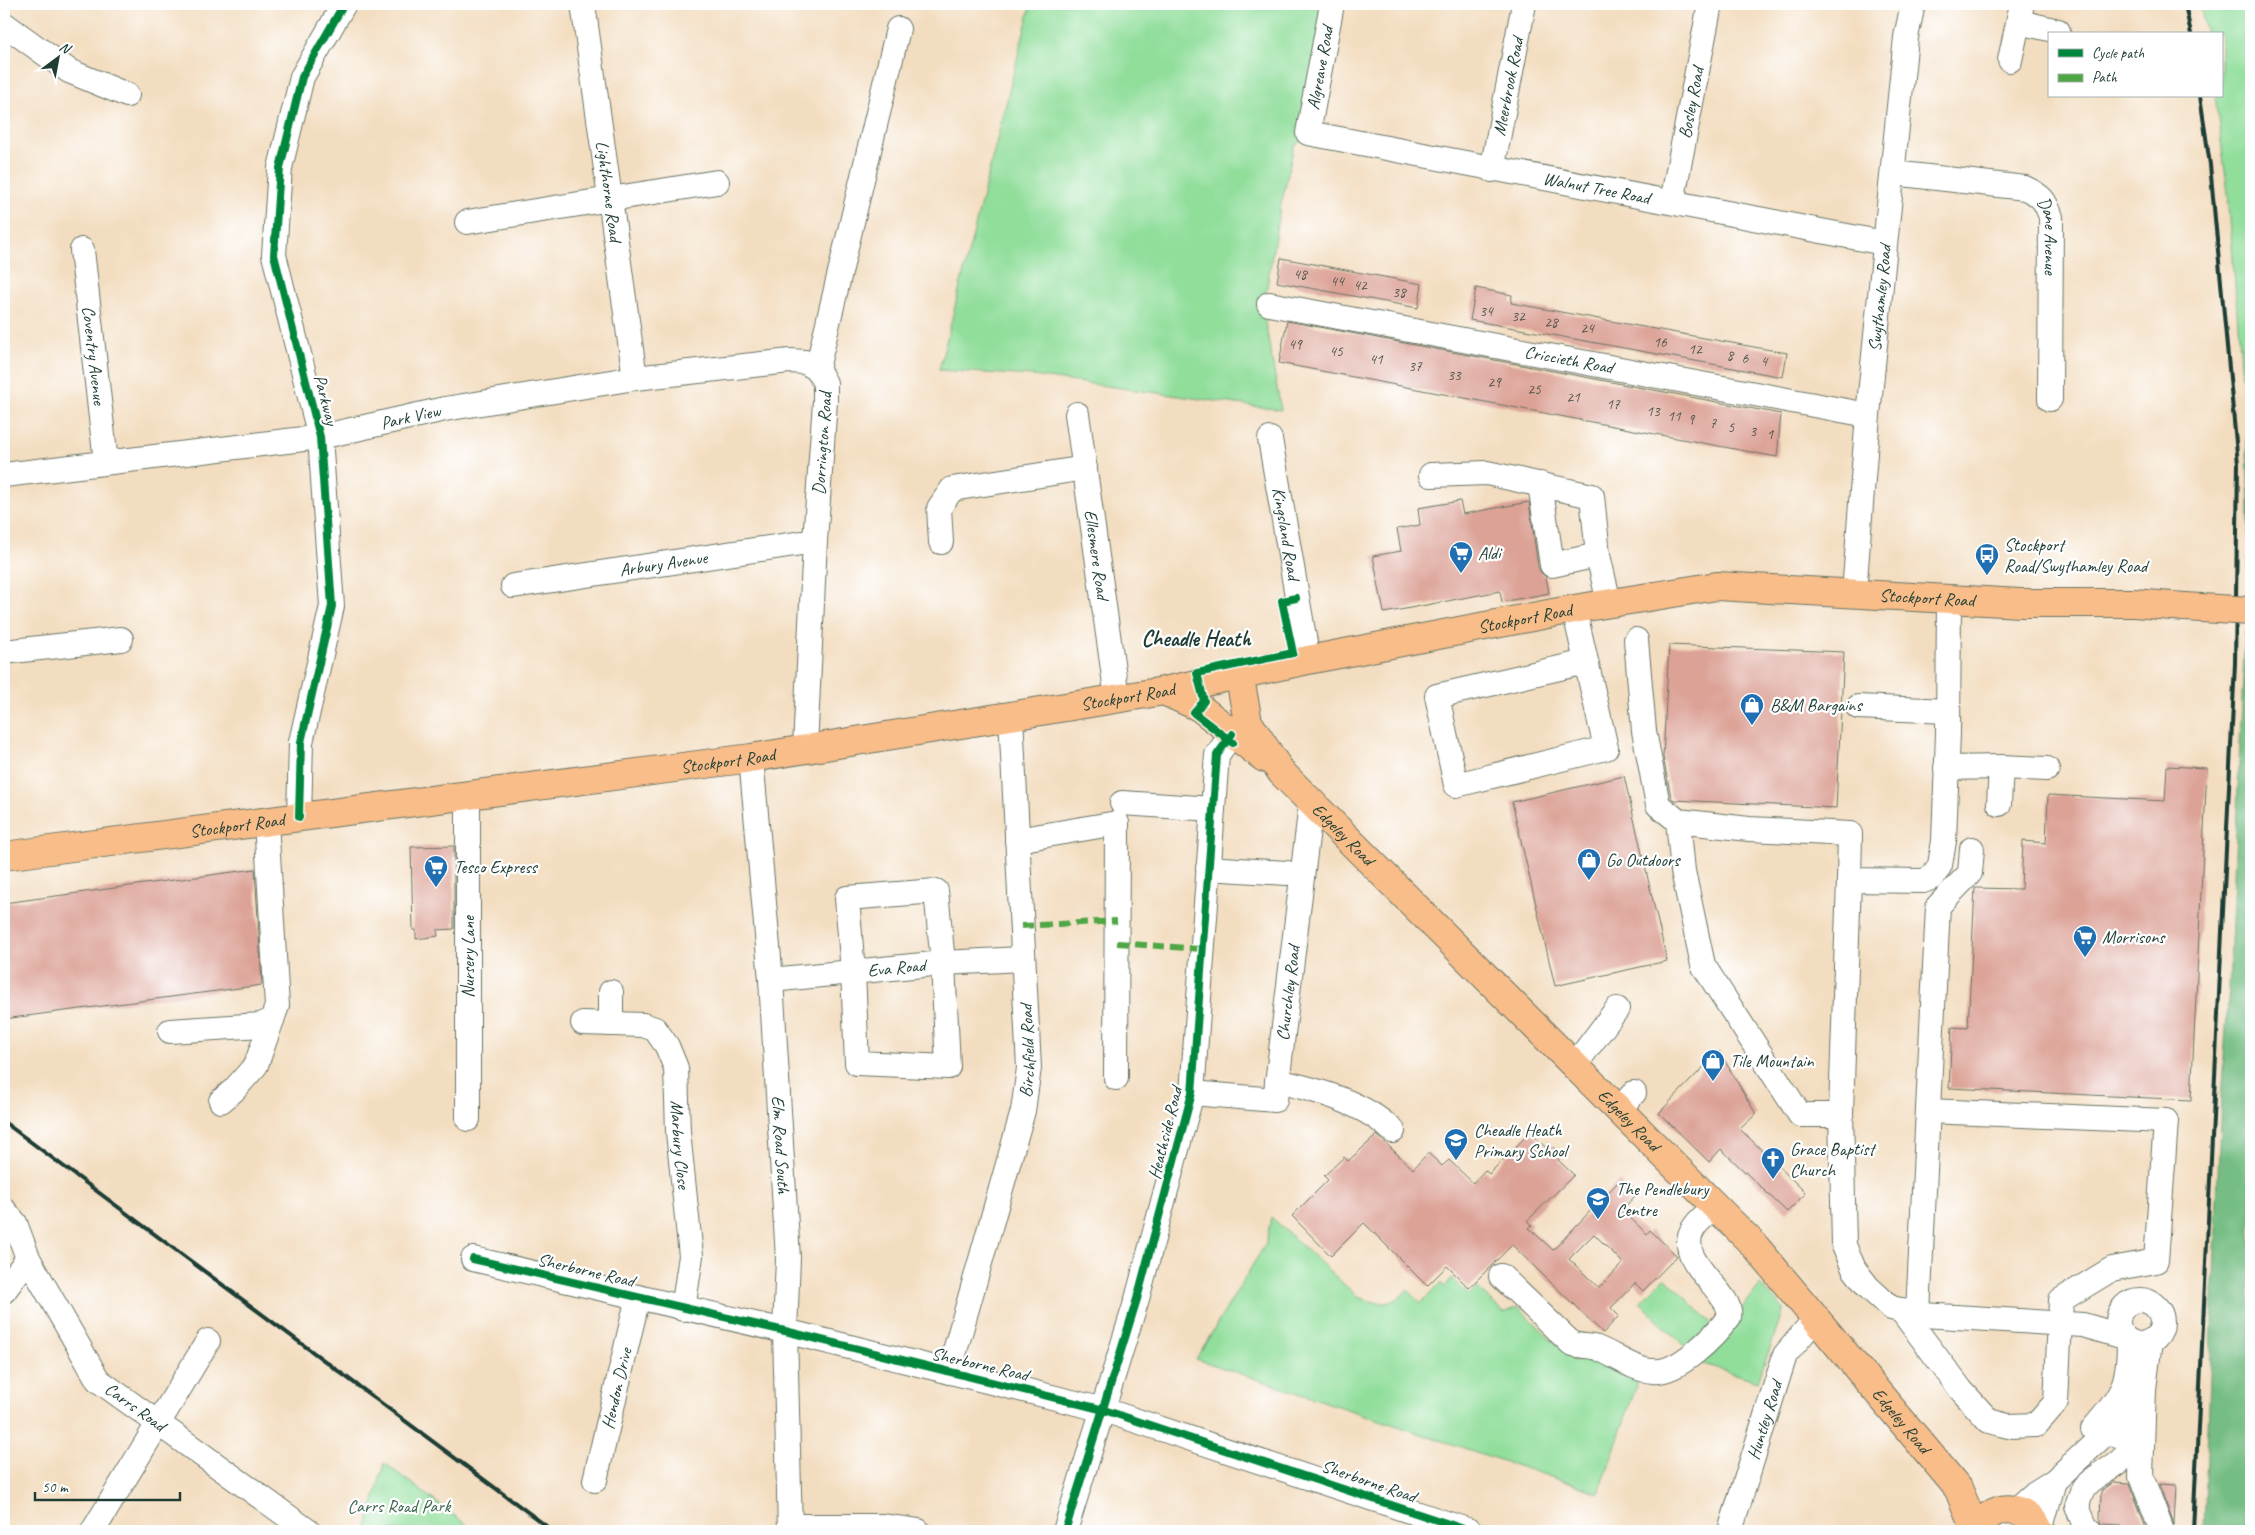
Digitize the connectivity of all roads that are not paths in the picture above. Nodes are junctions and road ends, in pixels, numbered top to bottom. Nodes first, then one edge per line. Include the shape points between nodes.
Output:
1 (344, 4) edge
2 (1332, 4) edge
3 (1524, 4) edge
4 (1710, 4) edge
5 (1913, 4) edge
6 (590, 5) edge
7 (2021, 13) edge
8 (4, 24) edge
9 (898, 29) dead end
10 (2058, 31) dead end
11 (2010, 60) dead end
12 (127, 95) dead end
13 (1308, 133) joint
14 (1492, 170) junction
15 (1893, 173) junction
16 (717, 182) dead end
17 (610, 198) junction
18 (1672, 202) junction
19 (467, 222) dead end
20 (1884, 243) junction
21 (82, 250) dead end
22 (1269, 304) dead end
23 (817, 369) junction
24 (634, 378) junction
25 (2050, 399) dead end
26 (1077, 414) dead end
27 (1868, 415) junction
28 (320, 437) junction
29 (1270, 439) dead end
30 (106, 462) junction
31 (1085, 468) junction
32 (4, 475) edge
33 (1432, 475) dead end
34 (1540, 484) junction
35 (815, 541) junction
36 (940, 542) dead end
37 (1598, 555) junction
38 (514, 586) dead end
39 (1854, 593) junction
40 (1949, 600) junction
41 (1609, 603) junction
42 (1574, 609) junction
43 (2251, 611) edge
44 (121, 639) dead end
45 (1636, 640) dead end
46 (4, 652) edge
47 (1308, 660) junction
48 (1586, 662) junction
49 (1226, 677) junction
50 (1164, 691) junction
51 (1117, 698) junction
52 (1243, 703) junction
53 (1858, 707) dead end
54 (1948, 710) junction
55 (1011, 717) junction
56 (1226, 740) junction
57 (805, 748) junction
58 (751, 758) junction
59 (2001, 767) junction
60 (1946, 768) junction
61 (2047, 769) dead end
62 (1281, 772) junction
63 (468, 795) junction
64 (1122, 803) dead end
65 (1311, 804) junction
66 (1999, 804) dead end
67 (1213, 809) junction
68 (299, 817) junction
69 (266, 821) junction
70 (1678, 821) junction
71 (1017, 840) junction
72 (1972, 849) dead end
73 (4, 856) edge
74 (1208, 868) junction
75 (1287, 873) dead end
76 (1849, 880) junction
77 (1022, 959) junction
78 (943, 963) junction
79 (853, 972) junction
80 (771, 980) junction
81 (611, 992) dead end
82 (1617, 1009) dead end
83 (272, 1020) junction
84 (583, 1023) dead end
85 (611, 1024) junction
86 (170, 1031) dead end
87 (1574, 1066) junction
88 (1116, 1078) dead end
89 (1278, 1081) junction
90 (1192, 1093) junction
91 (221, 1101) dead end
92 (1928, 1111) junction
93 (1841, 1115) junction
94 (468, 1119) dead end
95 (1393, 1131) dead end
96 (1715, 1206) junction
97 (4, 1210) edge
98 (28, 1258) junction
99 (473, 1259) dead end
100 (1501, 1276) dead end
101 (4, 1291) edge
102 (638, 1298) junction
103 (2126, 1304) junction
104 (683, 1309) junction
105 (1909, 1312) junction
106 (1816, 1318) junction
107 (2060, 1325) junction
108 (2083, 1325) junction
109 (785, 1331) junction
110 (2134, 1340) junction
111 (208, 1341) dead end
112 (949, 1372) junction
113 (2144, 1389) junction
114 (1104, 1410) junction
115 (158, 1423) junction
116 (2105, 1436) junction
117 (2060, 1474) junction
118 (595, 1480) dead end
119 (1958, 1488) junction
120 (2008, 1509) junction
121 (790, 1528) edge
122 (302, 1529) edge
123 (93, 1531) edge
124 (918, 1531) edge
125 (1066, 1531) edge
126 (1470, 1531) edge
127 (1730, 1531) edge
128 (1978, 1531) edge
129 (2039, 1531) edge
130 (2090, 1531) edge
131 (2162, 1531) edge

1 - 28 street, Parkway via 302,77 280,168 274,255
2 - 13 street, Algreave Road
3 - 14 street, Meerbrook Road
4 - 18 street, Bosley Road
5 - 15 street, Swythamley Road via 1906,37
6 - 17 street, Lighthorne Road
7 - 10 street
7 - 11 street
8 - 12 street via 69,71
9 - 23 street, Dorrington Road
13 - 14 street, Walnut Tree Road
14 - 18 street, Walnut Tree Road
15 - 20 street, Swythamley Road
15 - 25 street, Dane Avenue via 2025,188 2040,195 2047,205 2051,218
16 - 17 street
17 - 19 street
17 - 24 street, Lighthorne Road
18 - 20 street, Walnut Tree Road
20 - 27 street, Swythamley Road
21 - 30 street, Coventry Avenue
22 - 27 street, Criccieth Road
23 - 24 street, Park View via 805,362 790,360
23 - 35 street, Dorrington Road via 825,383 825,402
24 - 28 street, Park View via 445,409
26 - 31 street, Ellesmere Road
27 - 39 street, Swythamley Road
28 - 30 street, Park View
28 - 68 street, Parkway via 332,606 301,742
29 - 47 street, Kingsland Road
30 - 32 street, Park View
31 - 36 street via 952,489 939,508
31 - 51 street, Ellesmere Road
33 - 34 street via 1487,473
34 - 37 street via 1592,496
34 - 37 street via 1552,565
35 - 38 street, Arbury Avenue
35 - 57 street, Dorrington Road
37 - 41 street
39 - 40 main road, Stockport Road
39 - 41 main road, Stockport Road via 1717,586
40 - 43 main road, Stockport Road, bridge via 2134,603
40 - 54 street
41 - 42 main road, Stockport Road
42 - 47 main road, Stockport Road
42 - 48 street
44 - 46 street
45 - 70 street via 1644,731 1658,805
47 - 49 main road, Stockport Road
47 - 52 main road via 1297,676 1257,686
48 - 48 street via 1606,748 1456,785 1437,696
49 - 50 main road, Stockport Road
49 - 52 main road, Edgeley Road via 1241,684
49 - 56 main road
50 - 51 main road, Stockport Road
50 - 56 main road, Edgeley Road via 1199,707
51 - 55 main road, Stockport Road
52 - 62 main road, Edgeley Road via 1248,722
53 - 54 street
54 - 60 street
55 - 57 main road, Stockport Road
55 - 71 street, Birchfield Road
56 - 62 main road, Edgeley Road
56 - 67 street, Heathside Road
57 - 58 main road, Stockport Road
58 - 63 main road, Stockport Road
58 - 80 street, Elm Road South
59 - 60 street
59 - 61 street
59 - 66 street
60 - 76 street via 1944,841 1940,865 1932,877 1923,881
62 - 65 main road, Edgeley Road
63 - 68 main road, Stockport Road
63 - 94 street, Nursery Lane
64 - 67 street
65 - 87 main road, Edgeley Road
65 - 89 street, Churchley Road
67 - 74 street, Heathside Road
68 - 69 main road, Stockport Road
69 - 73 main road, Stockport Road
69 - 83 street via 277,1006
70 - 76 street via 1749,830 1850,834
70 - 93 street via 1683,871 1703,965 1800,1115
71 - 77 street, Birchfield Road
71 - 88 street via 1117,824
72 - 92 street via 1970,873 1938,906
74 - 75 street
74 - 90 street, Heathside Road
76 - 93 street
77 - 78 street, Eva Road
77 - 112 street, Birchfield Road via 1029,1068 1023,1111
78 - 79 street, Eva Road
78 - 79 street via 936,891 847,898
78 - 79 street via 948,1067 857,1063
79 - 80 street, Eva Road
80 - 109 street, Elm Road South via 788,1258
81 - 85 street
82 - 87 street
83 - 86 street via 262,1025
83 - 91 street via 256,1065
84 - 85 street, Marbury Close
85 - 104 street, Marbury Close via 643,1025 655,1029 667,1046 676,1068 678,1132 691,1256
87 - 96 main road, Edgeley Road via 1626,1102
89 - 90 street, Churchley Road via 1275,1100
89 - 95 street via 1307,1088 1364,1110 1380,1118
90 - 114 street, Heathside Road
92 - 105 street
92 - 107 street via 2166,1122 2156,1261 2112,1269 2061,1300
93 - 105 street via 1844,1245 1854,1269 1868,1287 1891,1308
96 - 100 street via 1692,1229 1689,1242 1697,1265 1729,1307 1729,1317 1696,1350 1667,1370 1639,1368 1595,1347 1571,1343
96 - 106 main road, Edgeley Road via 1754,1245
97 - 98 street, Carrs Road via 15,1223
98 - 101 street
98 - 115 street, Carrs Road via 98,1380
99 - 102 street, Sherborne Road
102 - 104 street, Sherborne Road
102 - 118 street, Hendon Drive
103 - 108 street
103 - 110 street via 2118,1324
103 - 110 street via 2140,1299 2153,1304 2162,1324 2156,1337
104 - 109 street, Sherborne Road
105 - 107 street
105 - 107 street via 1961,1390 1989,1421 2008,1426 2036,1424 2056,1402
106 - 119 main road, Edgeley Road
106 - 127 street, Huntley Road via 1785,1355
107 - 108 street
108 - 110 street
109 - 112 street, Sherborne Road
109 - 121 street, Elm Road South
110 - 113 street
110 - 117 street via 2124,1388
111 - 115 street
112 - 114 street, Sherborne Road
113 - 116 street via 2131,1410
113 - 131 street via 2141,1476
114 - 125 street, Heathside Road
114 - 126 street, Sherborne Road
115 - 122 street, Carrs Road
115 - 123 street
116 - 117 street
116 - 130 street via 2120,1434 2130,1445 2124,1459 2103,1471 2084,1488 2077,1506
117 - 120 street
117 - 129 street
119 - 120 main road, Edgeley Road
119 - 128 main road, Edgeley Road
120 - 128 main road, Edgeley Road via 1988,1516
120 - 129 main road, Edgeley Road via 2031,1518
121 - 124 street via 881,1526

